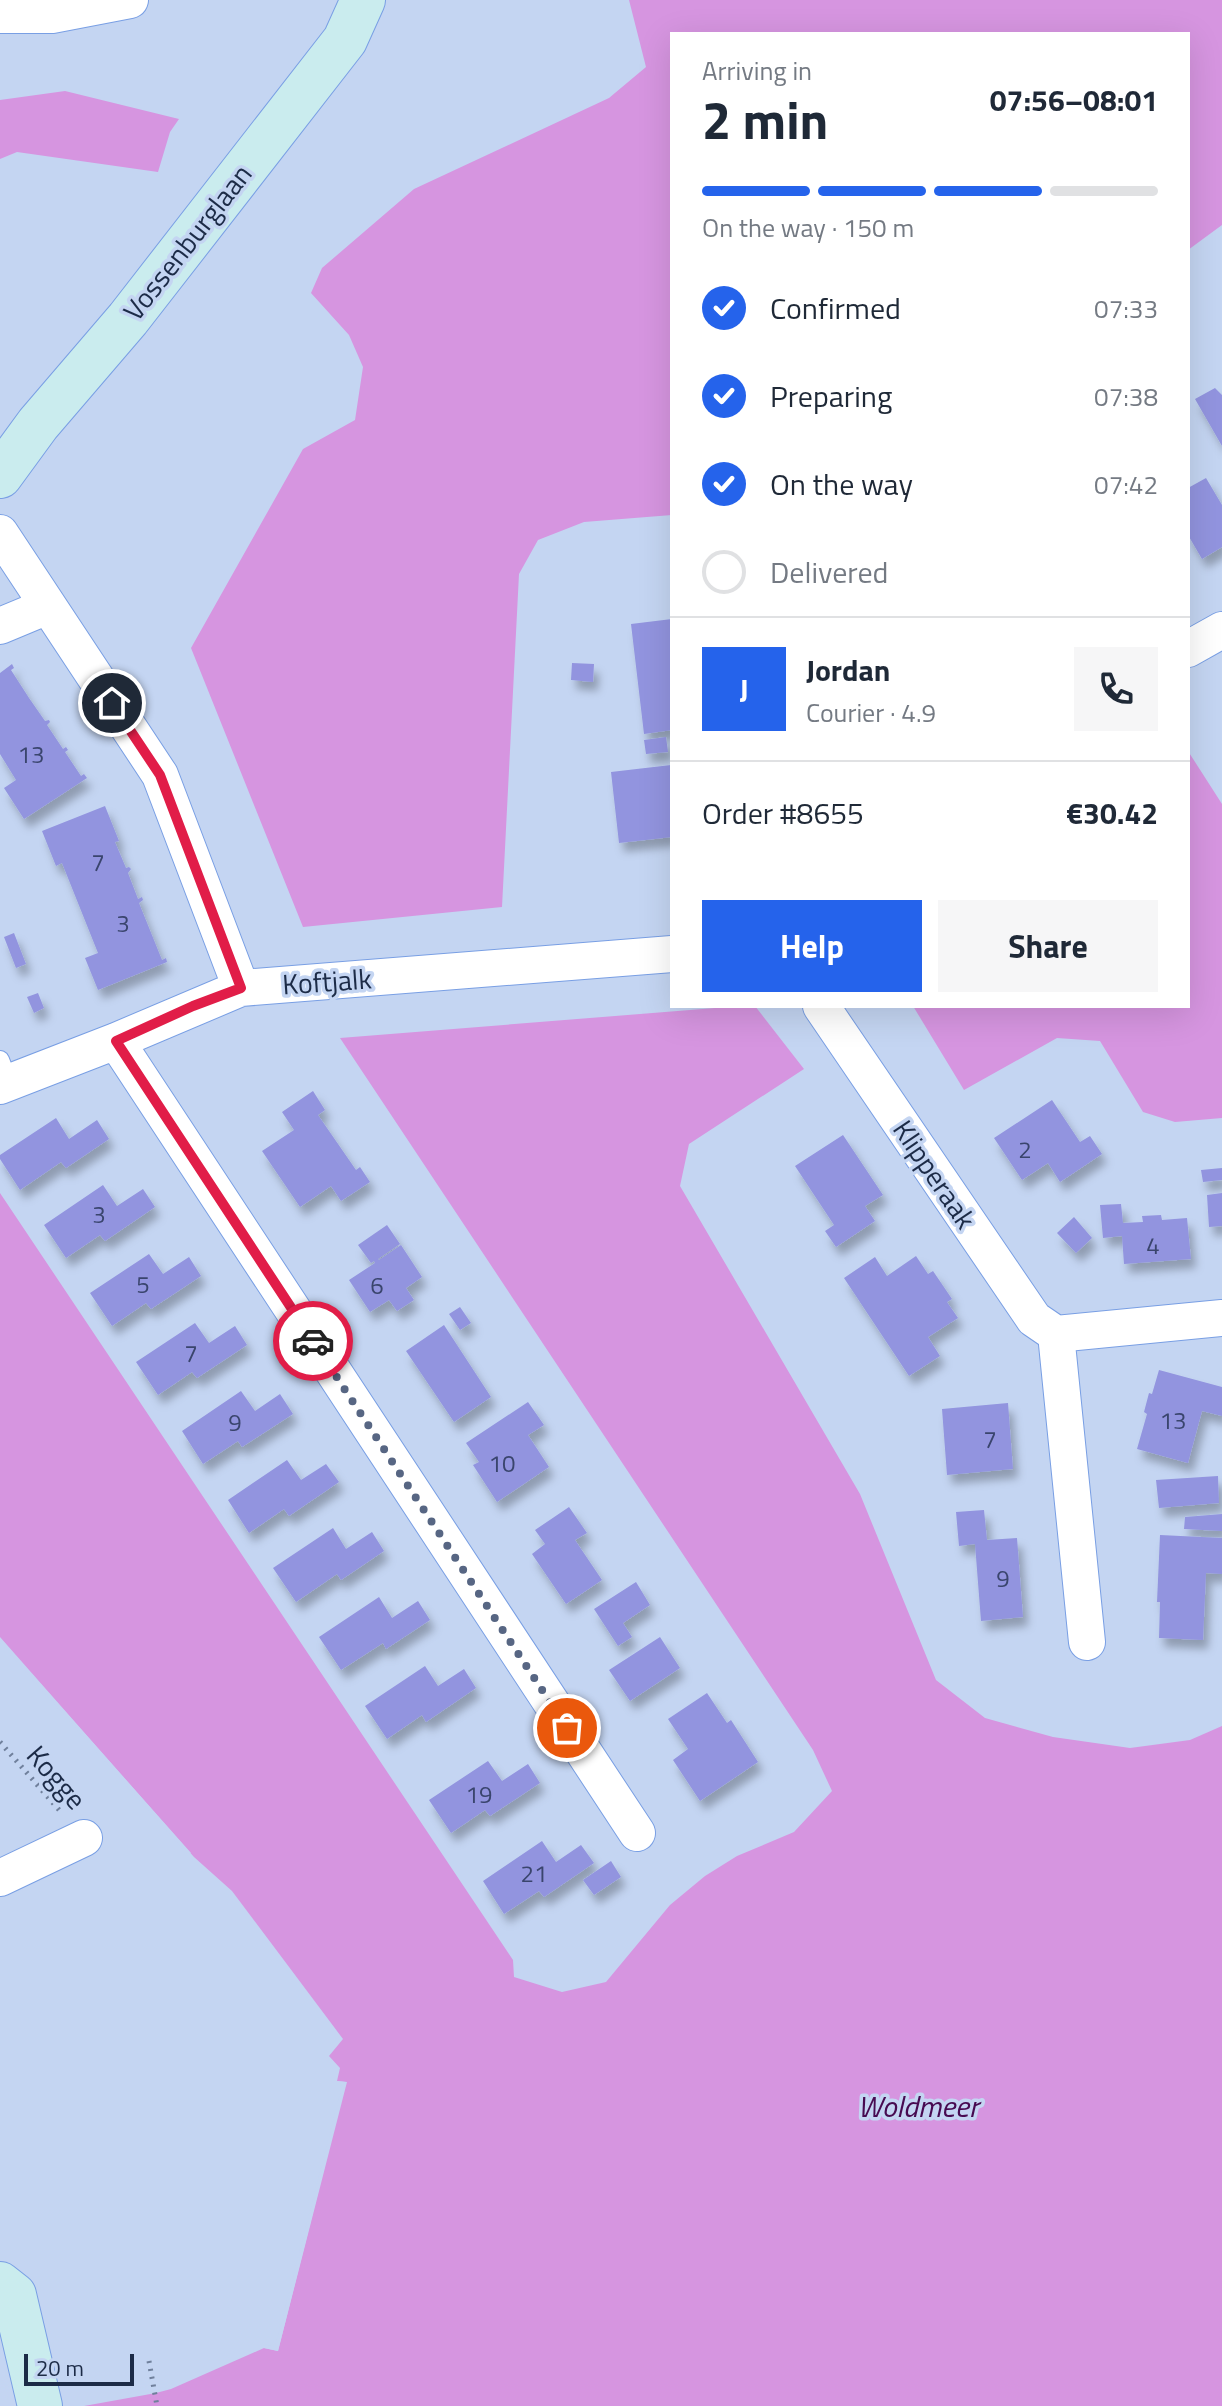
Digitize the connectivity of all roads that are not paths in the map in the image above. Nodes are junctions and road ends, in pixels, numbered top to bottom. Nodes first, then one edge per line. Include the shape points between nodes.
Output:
1 (363, 0) edge
2 (122, 1) edge
3 (0, 15) edge
4 (0, 476) edge
5 (0, 533) edge
6 (48, 606) junction
7 (0, 626) edge
8 (1222, 630) edge
9 (1190, 648) edge
10 (670, 954) edge
11 (241, 988) junction
12 (822, 1008) edge
13 (116, 1041) junction
14 (3, 1076) edge
15 (1222, 1318) edge
16 (1056, 1334) junction
17 (1087, 1642) dead end
18 (637, 1833) dead end
19 (84, 1838) road end
20 (0, 1878) edge
21 (0, 2284) edge
22 (36, 2390) edge

1 - 4 street, Vossenburglaan via 345,40
2 - 3 street via 52,15
5 - 6 street
6 - 7 street
6 - 11 street via 160,775
8 - 9 street
10 - 11 street, Koftjalk
11 - 13 street, Koftjalk
12 - 16 street, Klipperaak via 1034,1319
13 - 14 street, Koftjalk
13 - 18 street
15 - 16 street
16 - 17 street
19 - 20 street
21 - 22 street via 14,2295

